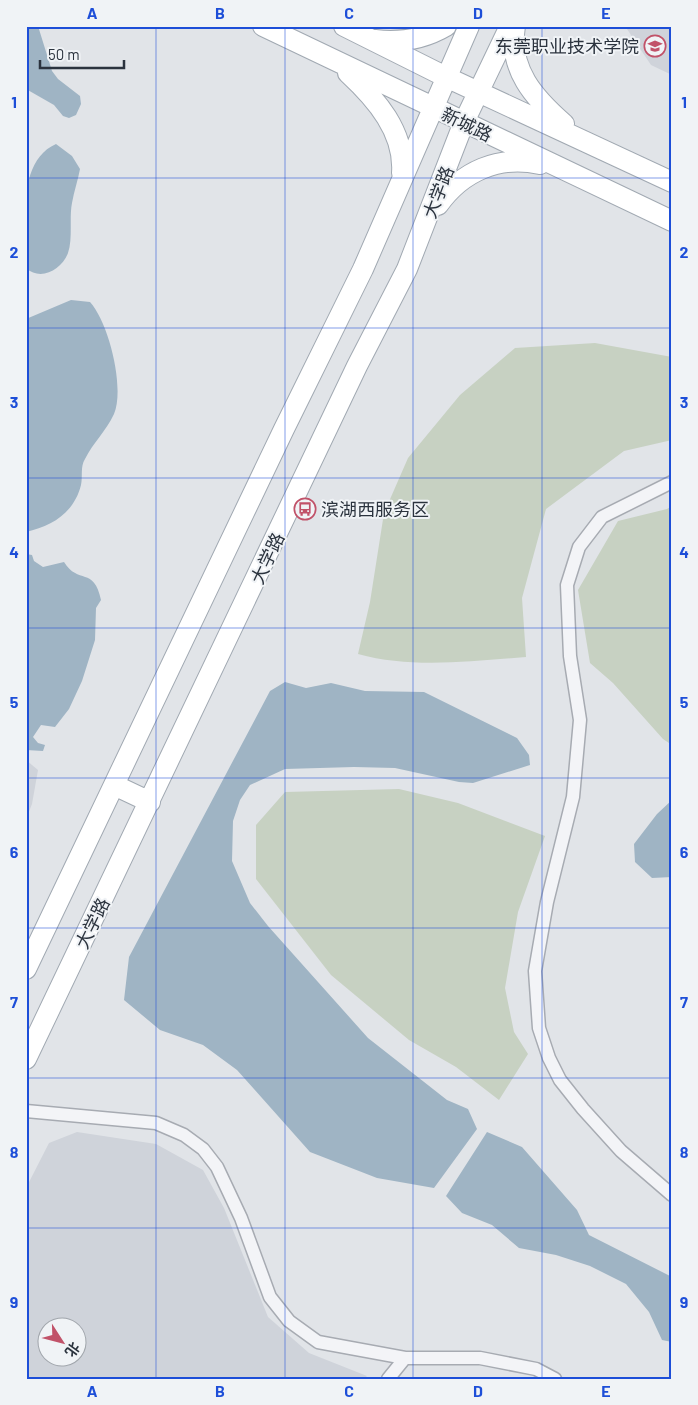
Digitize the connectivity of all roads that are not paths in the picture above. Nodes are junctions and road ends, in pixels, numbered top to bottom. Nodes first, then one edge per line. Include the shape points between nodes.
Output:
1 (263, 26) edge
2 (344, 26) edge
3 (446, 26) edge
4 (469, 26) edge
5 (510, 26) edge
6 (515, 26) edge
7 (370, 39) junction
8 (333, 60) junction
9 (446, 77) junction
10 (478, 91) junction
11 (432, 108) junction
12 (464, 122) junction
13 (592, 144) junction
14 (567, 171) junction
15 (672, 182) edge
16 (399, 187) junction
17 (672, 221) edge
18 (424, 228) junction
19 (672, 482) edge
20 (114, 785) junction
21 (150, 802) junction
22 (26, 969) edge
23 (26, 1059) edge
24 (26, 1112) edge
25 (672, 1195) edge
26 (405, 1358) junction
27 (388, 1379) edge
28 (555, 1379) edge

1 - 8 main road, 新城路
2 - 7 main road, 新城路
3 - 7 main road via 420,38 396,41
4 - 9 main road
5 - 10 main road, 大学路
6 - 13 main road via 515,56 529,88 547,110
7 - 9 main road, 新城路
8 - 11 main road, 新城路
8 - 16 main road via 370,95 396,134 402,160
9 - 10 main road, 新城路
9 - 11 main road
10 - 12 main road, 大学路
10 - 13 main road, 新城路
11 - 12 main road, 新城路
11 - 16 main road
12 - 14 main road, 新城路
12 - 18 main road, 大学路
13 - 15 main road, 新城路
14 - 17 main road, 新城路
14 - 18 main road via 526,162 500,162 485,166 472,172 451,190
16 - 20 main road via 363,269
18 - 21 main road, 大学路
19 - 25 street via 602,516 579,547 567,585 570,656 580,720 573,797 547,902 535,971 539,1028 560,1080 621,1151
20 - 21 main road
20 - 22 main road
21 - 23 main road, 大学路
24 - 26 street via 156,1123 184,1134 203,1149 217,1167 241,1218 270,1297 289,1321 318,1342
26 - 27 street
26 - 28 street via 480,1358 536,1368

